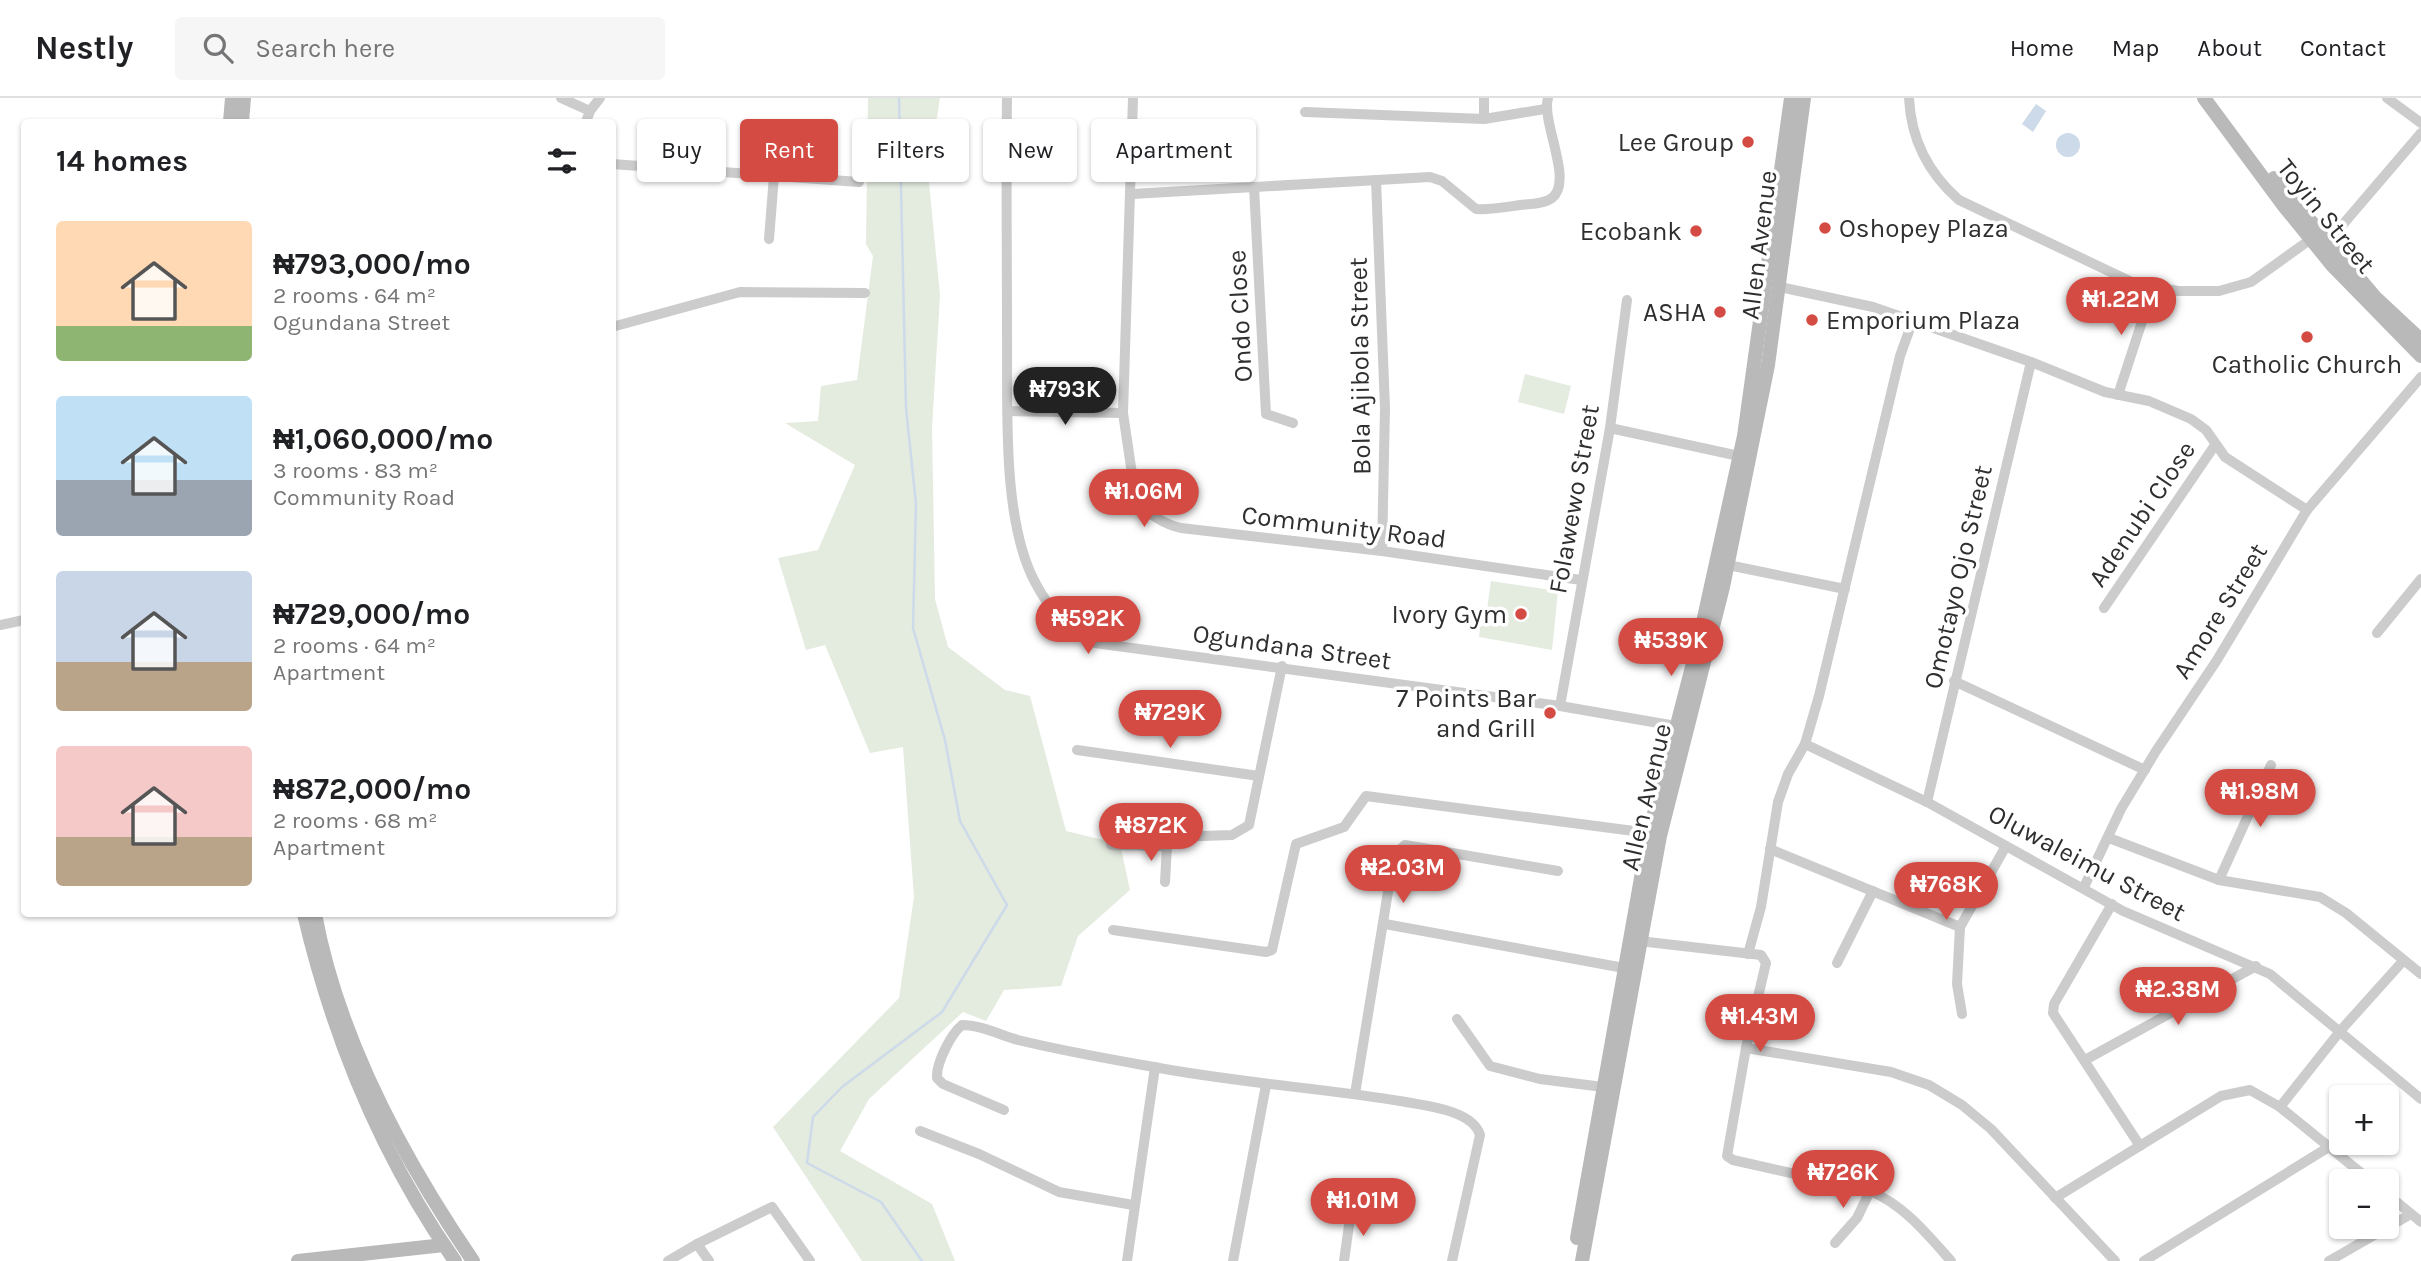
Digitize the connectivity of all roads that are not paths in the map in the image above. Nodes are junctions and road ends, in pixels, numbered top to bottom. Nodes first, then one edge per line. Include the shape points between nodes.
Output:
1 (232, 98) edge
2 (244, 98) edge
3 (561, 98) edge
4 (600, 98) edge
5 (1007, 98) edge
6 (1133, 98) edge
7 (1485, 98) edge
8 (1548, 98) edge
9 (1791, 98) edge
10 (1804, 98) edge
11 (1909, 98) edge
12 (2204, 98) edge
13 (2214, 98) edge
14 (2387, 98) edge
15 (1545, 109) junction
16 (590, 111) junction
17 (1306, 113) dead end
18 (230, 119) edge
19 (242, 119) edge
20 (587, 119) edge
21 (1485, 119) junction
22 (2421, 123) edge
23 (2421, 133) edge
24 (616, 164) edge
25 (740, 173) edge
26 (1376, 180) junction
27 (774, 182) edge
28 (1254, 187) junction
29 (1132, 194) junction
30 (769, 239) dead end
31 (2311, 239) junction
32 (2327, 243) junction
33 (1780, 287) junction
34 (2153, 288) junction
35 (865, 293) dead end
36 (1627, 300) dead end
37 (1913, 320) junction
38 (616, 326) edge
39 (2421, 340) edge
40 (2421, 356) edge
41 (2031, 362) junction
42 (2421, 377) edge
43 (2118, 395) junction
44 (1008, 411) junction
45 (1123, 413) junction
46 (1293, 423) dead end
47 (1611, 428) junction
48 (2215, 445) junction
49 (1739, 456) junction
50 (2307, 510) junction
51 (1382, 551) junction
52 (1728, 565) junction
53 (2421, 579) edge
54 (1581, 580) junction
55 (1846, 589) junction
56 (2104, 608) dead end
57 (21, 621) edge
58 (0, 625) edge
59 (2377, 634) dead end
60 (1282, 666) junction
61 (1954, 681) junction
62 (1560, 706) junction
63 (1676, 726) junction
64 (1805, 744) junction
65 (1077, 750) dead end
66 (2271, 765) dead end
67 (2146, 770) junction
68 (1259, 776) junction
69 (1927, 802) junction
70 (1649, 833) junction
71 (2109, 838) junction
72 (1111, 845) dead end
73 (1167, 846) junction
74 (2006, 846) junction
75 (1770, 849) junction
76 (1558, 870) dead end
77 (2219, 880) junction
78 (1165, 882) dead end
79 (2084, 887) junction
80 (1873, 891) junction
81 (2112, 904) junction
82 (305, 917) edge
83 (316, 917) edge
84 (1385, 924) junction
85 (1960, 927) junction
86 (1113, 930) dead end
87 (1639, 941) junction
88 (1748, 954) junction
89 (2403, 961) junction
90 (1837, 963) dead end
91 (2256, 966) junction
92 (1623, 968) junction
93 (2421, 974) edge
94 (1962, 1014) dead end
95 (1457, 1019) dead end
96 (2341, 1030) junction
97 (1746, 1048) junction
98 (2085, 1060) junction
99 (1156, 1068) junction
100 (1266, 1085) junction
101 (1603, 1087) junction
102 (1355, 1094) junction
103 (2421, 1099) edge
104 (2280, 1107) junction
105 (1004, 1110) dead end
106 (920, 1131) dead end
107 (2140, 1146) junction
108 (2329, 1147) joint
109 (2339, 1155) edge
110 (2356, 1169) edge
111 (1870, 1191) junction
112 (2055, 1198) junction
113 (2399, 1204) edge
114 (1133, 1205) junction
115 (1350, 1211) dead end
116 (2411, 1214) junction
117 (2421, 1222) edge
118 (1835, 1243) dead end
119 (696, 1244) junction
120 (444, 1245) junction
121 (351, 1258) edge
122 (298, 1261) edge
123 (455, 1261) edge
124 (473, 1261) edge
125 (668, 1261) edge
126 (709, 1261) edge
127 (810, 1261) edge
128 (1127, 1261) edge
129 (1233, 1261) edge
130 (1344, 1261) edge
131 (1452, 1261) edge
132 (1573, 1261) edge
133 (1583, 1261) edge
134 (1951, 1261) edge
135 (2115, 1261) edge
136 (2144, 1261) edge
137 (2329, 1261) edge

1 - 18 main road
2 - 19 main road
3 - 16 street
4 - 16 street
5 - 44 street, Ogundana Street
6 - 29 street, Community Road
7 - 21 street
8 - 15 street
9 - 49 main road, Allen Avenue via 1756,366
10 - 33 main road, Allen Avenue
11 - 34 street via 1926,165 1959,200
12 - 31 main road, Toyin Street
13 - 32 main road, Toyin Street
14 - 22 street
15 - 21 street
15 - 26 street via 1559,176 1559,188 1552,198 1483,209 1430,177
16 - 20 street
17 - 21 street
23 - 32 street
24 - 25 street
26 - 28 street
26 - 51 street, Bola Ajibola Street via 1384,408
27 - 30 street
28 - 29 street
28 - 46 street, Ondo Close via 1266,414
29 - 45 street, Community Road
31 - 34 street via 2251,282 2233,288
31 - 40 main road, Toyin Street
32 - 39 main road, Toyin Street
33 - 37 street
33 - 52 main road, Allen Avenue
34 - 43 street
35 - 38 street via 740,292
36 - 47 street, Folawewo Street
37 - 41 street
37 - 55 street via 1900,356
41 - 43 street
41 - 61 street, Omotayo Ojo Street
42 - 50 street, Amore Street
43 - 48 street via 2149,401 2191,419 2206,430
44 - 45 street
44 - 60 street, Ogundana Street via 1012,489 1021,543 1034,582 1051,609 1073,630 1095,643
45 - 51 street, Community Road via 1135,494 1141,505 1166,524
47 - 49 street
47 - 54 street, Folawewo Street
48 - 50 street via 2231,462
48 - 56 street, Adenubi Close
49 - 63 main road, Allen Avenue
50 - 67 street, Amore Street
51 - 54 street, Community Road
52 - 55 street
52 - 87 main road, Allen Avenue via 1660,836
53 - 59 street
54 - 62 street, Folawewo Street
55 - 64 street
57 - 58 street
60 - 62 street, Ogundana Street
60 - 68 street
61 - 67 street
61 - 69 street, Omotayo Ojo Street
62 - 63 street, Ogundana Street
63 - 70 main road, Allen Avenue
64 - 69 street, Oluwaleimu Street
64 - 75 street via 1778,802
65 - 68 street
66 - 77 street
67 - 71 street, Amore Street
68 - 73 street via 1254,813 1243,831 1180,835 1172,837
69 - 74 street, Oluwaleimu Street
70 - 86 street via 1366,796 1344,827 1296,844 1272,950
70 - 92 main road, Allen Avenue
71 - 77 street
71 - 79 street, Amore Street
72 - 73 street
73 - 78 street
74 - 79 street, Oluwaleimu Street
74 - 85 street
75 - 80 street
75 - 88 street
76 - 84 street via 1405,845 1394,855
77 - 89 street via 2320,897
79 - 81 street, Oluwaleimu Street
80 - 85 street
80 - 90 street
81 - 91 street, Oluwaleimu Street via 2158,928
81 - 98 street via 2054,1004 2053,1013
82 - 120 main road via 341,1044 375,1122
83 - 124 main road via 351,1037 373,1088 433,1200
84 - 92 street
84 - 102 street
85 - 94 street via 1957,984
87 - 88 street
87 - 133 main road, Allen Avenue
88 - 97 street via 1765,958 1766,963
89 - 93 street
89 - 96 street
91 - 96 street, Oluwaleimu Street
91 - 98 street
92 - 101 main road, Allen Avenue
95 - 101 street via 1490,1066 1540,1079
96 - 103 street, Oluwaleimu Street
96 - 104 street
97 - 111 street via 1727,1156
97 - 112 street via 1891,1072 1929,1085 1991,1129
98 - 107 street
99 - 100 street
99 - 105 street via 962,1025 936,1071 937,1078
99 - 114 street
100 - 102 street
100 - 129 street
101 - 132 main road, Allen Avenue
102 - 131 street via 1414,1104 1477,1125 1480,1135
104 - 107 street via 2250,1090 2233,1092
104 - 108 street
106 - 114 street via 1059,1192
107 - 112 street
108 - 136 street
109 - 110 street
111 - 118 street via 1857,1218
111 - 134 street via 1905,1212
112 - 135 street
113 - 116 street
114 - 128 street
115 - 130 street
116 - 117 street
116 - 137 street
119 - 125 street
119 - 126 street
119 - 127 street via 772,1208
120 - 121 main road
120 - 123 main road
121 - 122 main road

